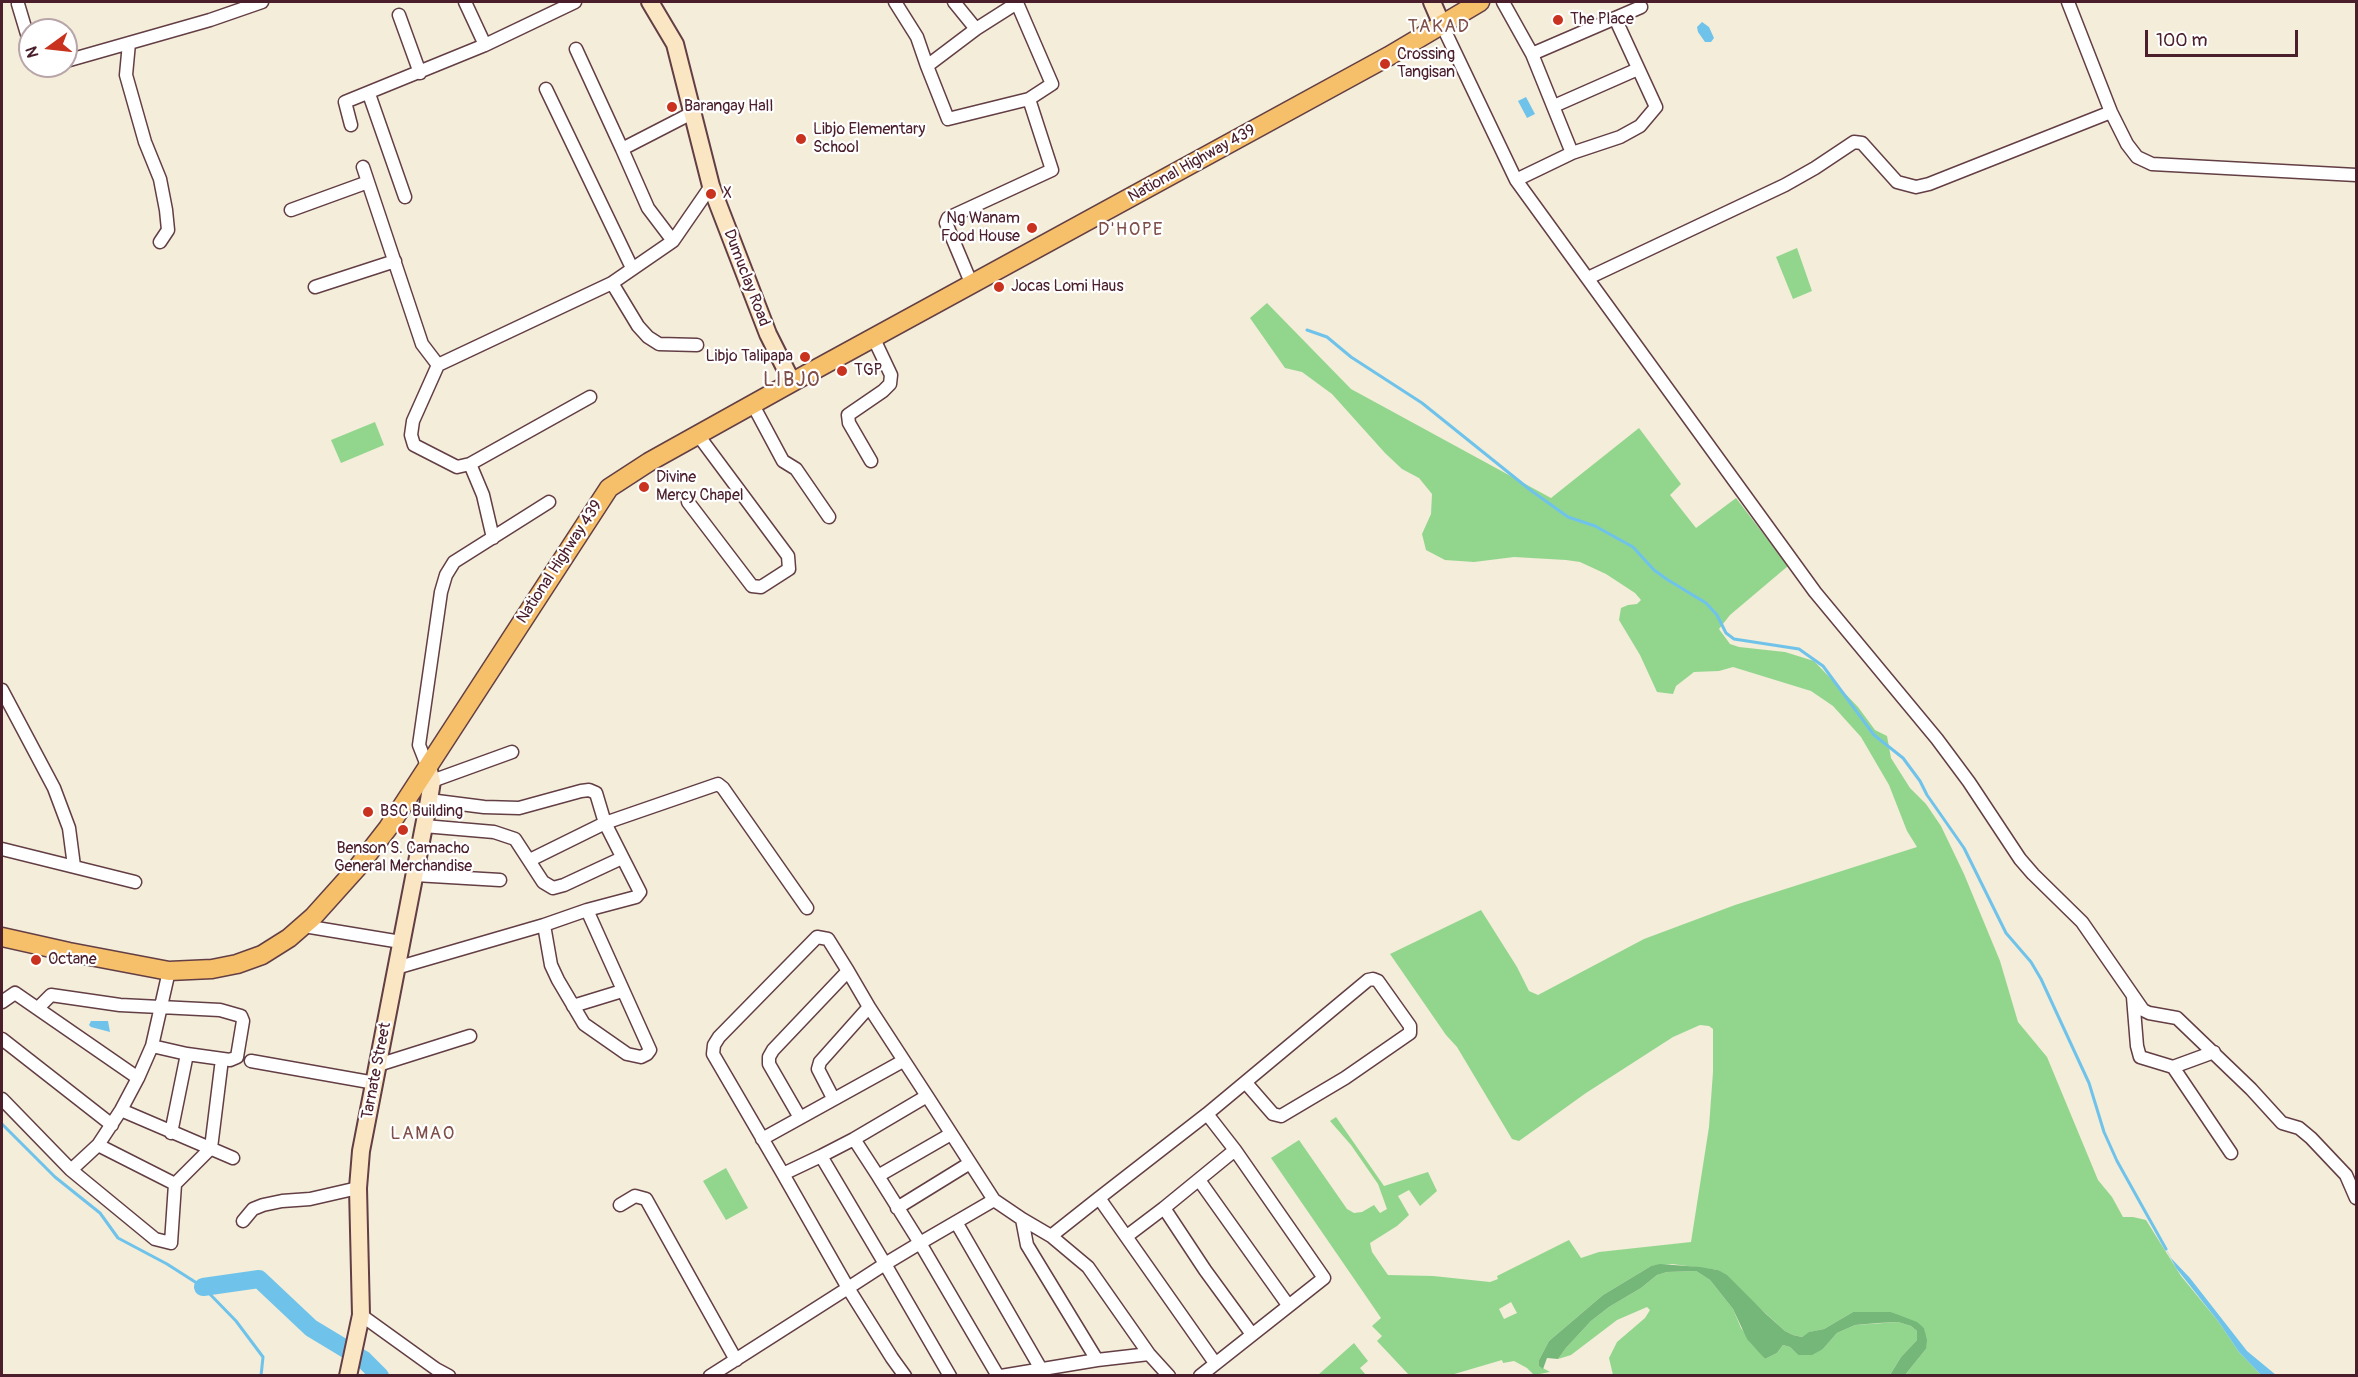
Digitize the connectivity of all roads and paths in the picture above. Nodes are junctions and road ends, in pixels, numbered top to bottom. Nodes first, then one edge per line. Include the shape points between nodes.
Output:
1 (262, 2) edge
2 (465, 2) edge
3 (575, 2) edge
4 (650, 2) edge
5 (895, 2) edge
6 (954, 2) edge
7 (1432, 2) edge
8 (1480, 2) edge
9 (1503, 2) edge
10 (2068, 2) edge
11 (18, 4) dead end
12 (1641, 7) dead end
13 (399, 15) dead end
14 (22, 18) edge
15 (1615, 18) junction
16 (1442, 25) junction
17 (976, 29) junction
18 (129, 43) junction
19 (485, 45) junction
20 (576, 49) dead end
21 (1532, 54) junction
22 (78, 58) edge
23 (927, 66) junction
24 (1638, 69) junction
25 (420, 73) junction
26 (546, 89) dead end
27 (369, 94) junction
28 (1029, 99) junction
29 (1554, 106) junction
30 (2111, 112) junction
31 (692, 113) junction
32 (351, 125) dead end
33 (622, 149) junction
34 (1572, 153) junction
35 (363, 167) dead end
36 (2356, 175) edge
37 (1516, 180) junction
38 (368, 182) junction
39 (711, 186) junction
40 (405, 197) dead end
41 (291, 210) dead end
42 (673, 241) junction
43 (160, 242) dead end
44 (395, 261) junction
45 (632, 268) junction
46 (1588, 278) junction
47 (612, 283) junction
48 (972, 285) junction
49 (315, 287) dead end
50 (874, 339) junction
51 (697, 345) dead end
52 (438, 365) junction
53 (792, 382) junction
54 (590, 397) dead end
55 (753, 405) junction
56 (698, 435) junction
57 (871, 460) dead end
58 (470, 464) junction
59 (549, 502) dead end
60 (688, 502) dead end
61 (829, 516) dead end
62 (493, 538) junction
63 (2, 690) edge
64 (512, 752) dead end
65 (430, 775) junction
66 (429, 800) junction
67 (605, 823) junction
68 (424, 826) junction
69 (2, 849) edge
70 (622, 858) junction
71 (530, 860) junction
72 (74, 866) junction
73 (415, 875) junction
74 (500, 880) dead end
75 (135, 882) dead end
76 (807, 908) dead end
77 (587, 910) junction
78 (544, 925) junction
79 (304, 926) junction
80 (2, 937) edge
81 (401, 942) junction
82 (396, 968) junction
83 (169, 971) junction
84 (848, 971) junction
85 (622, 991) junction
86 (2133, 996) junction
87 (2, 1002) edge
88 (162, 1006) junction
89 (573, 1006) junction
90 (868, 1007) junction
91 (38, 1008) junction
92 (470, 1036) dead end
93 (2, 1039) edge
94 (152, 1046) junction
95 (2214, 1052) junction
96 (187, 1054) junction
97 (222, 1059) junction
98 (251, 1061) dead end
99 (903, 1061) junction
100 (378, 1065) junction
101 (2173, 1067) junction
102 (138, 1078) junction
103 (375, 1083) junction
104 (1246, 1083) junction
105 (927, 1096) junction
106 (2, 1098) edge
107 (834, 1098) junction
108 (121, 1110) junction
109 (1207, 1114) junction
110 (800, 1116) junction
111 (112, 1125) junction
112 (171, 1133) junction
113 (951, 1134) junction
114 (762, 1139) junction
115 (855, 1139) junction
116 (98, 1145) junction
117 (212, 1148) junction
118 (1235, 1150) junction
119 (2231, 1153) dead end
120 (821, 1156) junction
121 (233, 1158) dead end
122 (970, 1163) junction
123 (71, 1170) junction
124 (783, 1174) junction
125 (878, 1176) junction
126 (1199, 1180) junction
127 (176, 1185) junction
128 (358, 1188) junction
129 (1099, 1198) junction
130 (2356, 1198) edge
131 (994, 1200) junction
132 (620, 1204) dead end
133 (897, 1208) junction
134 (1164, 1208) junction
135 (1022, 1219) junction
136 (243, 1221) dead end
137 (956, 1222) junction
138 (1052, 1236) junction
139 (1127, 1236) junction
140 (920, 1243) junction
141 (885, 1264) junction
142 (848, 1288) junction
143 (1288, 1305) junction
144 (361, 1315) junction
145 (1251, 1333) junction
146 (1149, 1354) junction
147 (736, 1360) junction
148 (1097, 1360) junction
149 (1215, 1363) junction
150 (1041, 1369) junction
151 (348, 1372) edge
152 (449, 1376) edge
153 (710, 1376) edge
154 (905, 1376) edge
155 (950, 1376) edge
156 (1000, 1376) edge
157 (1169, 1376) edge
158 (1200, 1376) edge

1 - 18 street
2 - 19 street
3 - 19 street
4 - 31 street, Dumuclay Road via 675,44
5 - 23 street via 917,37
6 - 17 street
7 - 16 street
8 - 16 main road, National Highway 439
9 - 21 street
10 - 30 street
11 - 14 street
12 - 15 street
13 - 25 street
15 - 21 street
15 - 24 street
16 - 37 street
16 - 48 main road, National Highway 439
17 - 23 street
17 - 28 street via 1017,3 1052,84
18 - 22 street
18 - 43 street via 126,75 160,179 166,210 168,230
19 - 25 street
20 - 33 street
21 - 29 street
23 - 28 street via 948,119
24 - 29 street
24 - 34 street via 1656,107 1640,126 1620,137
25 - 27 street
26 - 45 street
27 - 32 street via 345,102
27 - 40 street
28 - 48 street via 1052,170 948,218 946,223
29 - 34 street
30 - 36 street via 2137,157 2152,164
30 - 46 street via 1916,187 1897,182 1862,143 1854,142 1785,185
31 - 33 street
31 - 39 street, Dumuclay Road
33 - 42 street via 648,208
34 - 37 street
35 - 38 street
37 - 46 street
38 - 41 street
38 - 44 street
39 - 42 street
39 - 53 street, Dumuclay Road via 768,334
42 - 45 street
44 - 49 street
44 - 52 street via 422,344
45 - 47 street
46 - 86 street via 1815,592 1937,739 2020,859 2082,922
47 - 51 street via 648,337 659,344
47 - 52 street
48 - 50 main road, National Highway 439
50 - 53 main road, National Highway 439
50 - 57 street via 891,375 890,384 848,415
52 - 58 street via 413,421 414,445 457,467
53 - 55 main road, National Highway 439
54 - 58 street
55 - 56 main road, National Highway 439
55 - 61 street via 783,461 796,469
56 - 60 street via 788,556 789,569 761,587 752,586
56 - 65 main road, National Highway 439 via 609,488
58 - 62 street via 483,495
59 - 62 street
62 - 65 street via 454,562 443,583 419,745
63 - 72 street via 54,788 69,828
64 - 65 street
65 - 66 street, Tarnate Street
65 - 79 main road, National Highway 439 via 357,868
66 - 67 street via 519,808 589,790 596,792
66 - 68 street, Tarnate Street
67 - 70 street
67 - 71 street
67 - 76 street via 718,784
68 - 71 street via 494,832 515,839
68 - 73 street, Tarnate Street
69 - 72 street
70 - 71 street via 553,888 543,882
70 - 77 street via 639,895
72 - 75 street
73 - 74 street
73 - 81 street, Tarnate Street
77 - 78 street
77 - 85 street
78 - 82 street
78 - 89 street via 551,965
79 - 81 street
79 - 83 main road, National Highway 439 via 262,955 237,964
80 - 83 main road, National Highway 439
81 - 82 street, Tarnate Street
82 - 100 street, Tarnate Street
83 - 88 street
84 - 90 street
84 - 110 street via 769,1057 769,1064
84 - 114 street via 828,939 817,937 714,1045 713,1054
85 - 89 street
85 - 89 street via 650,1050 641,1057 627,1054 595,1033
86 - 95 street via 2146,1012 2177,1018
86 - 101 street via 2140,1057
87 - 91 street via 15,993
88 - 91 street via 120,1005 51,995
88 - 94 street
88 - 97 street via 220,1010 241,1016 237,1057
90 - 99 street
90 - 107 street via 820,1062 818,1069
91 - 102 street
92 - 100 street
93 - 111 street
94 - 96 street
94 - 102 street
95 - 101 street
95 - 130 street via 2282,1123 2300,1128 2311,1138 2346,1175
96 - 97 street
96 - 112 street
97 - 117 street
98 - 103 street
99 - 105 street
99 - 107 street
100 - 103 street, Tarnate Street
101 - 119 street
102 - 108 street
103 - 128 street, Tarnate Street
104 - 104 street via 1273,1114 1281,1116 1410,1034 1410,1026 1378,981 1368,980
104 - 109 street
105 - 113 street
105 - 115 street
106 - 123 street
107 - 110 street
108 - 111 street
108 - 112 street
109 - 118 street
109 - 129 street
110 - 114 street
111 - 116 street
112 - 117 street
113 - 122 street
113 - 125 street
114 - 124 street
115 - 120 street
115 - 125 street
116 - 123 street
116 - 127 street
117 - 121 street
117 - 127 street
118 - 126 street
118 - 143 street via 1324,1278
120 - 124 street
120 - 141 street
122 - 131 street
122 - 133 street
123 - 127 street via 154,1239 171,1243
124 - 142 street
125 - 133 street
126 - 134 street
126 - 143 street
128 - 136 street via 263,1204
128 - 144 street, Tarnate Street
129 - 138 street
129 - 139 street
131 - 135 street
131 - 137 street
132 - 147 street via 635,1196 645,1198
133 - 140 street
134 - 139 street
134 - 145 street
135 - 138 street
135 - 148 street via 1028,1245
137 - 140 street
137 - 150 street
138 - 146 street via 1088,1267
139 - 149 street
140 - 141 street
140 - 156 street
141 - 142 street
141 - 155 street
142 - 147 street
142 - 154 street
143 - 145 street
144 - 151 street, Tarnate Street
144 - 152 street
145 - 149 street
146 - 148 street
146 - 157 street
147 - 153 street
148 - 150 street
149 - 158 street
150 - 156 street

